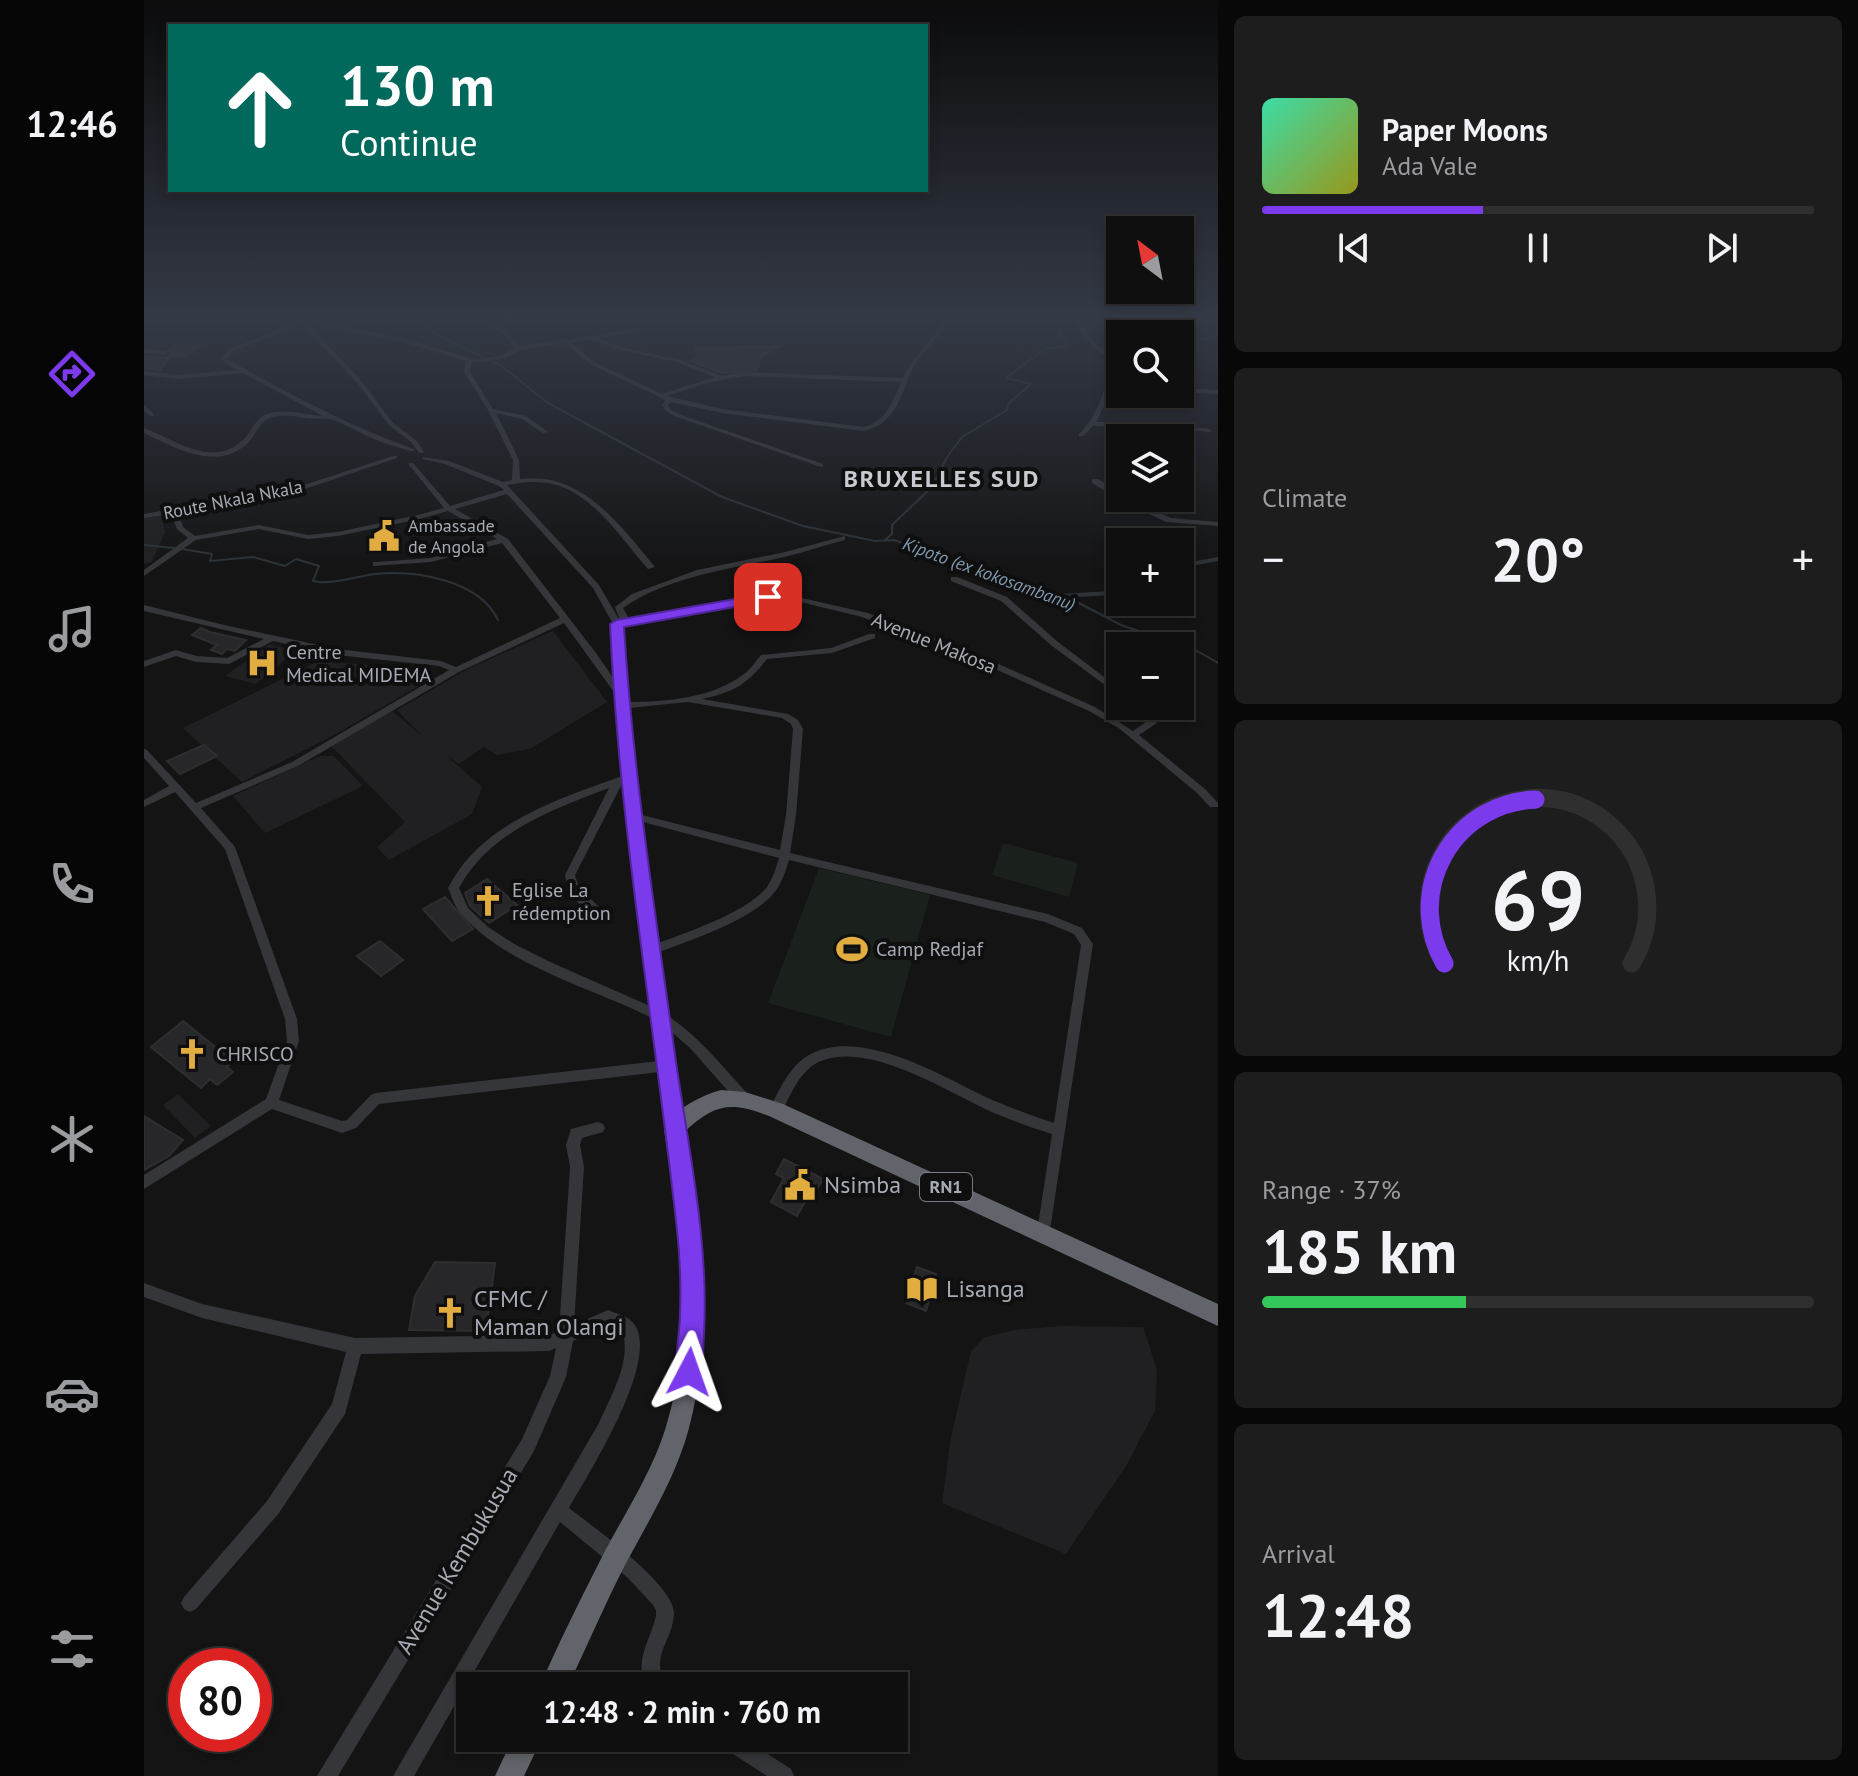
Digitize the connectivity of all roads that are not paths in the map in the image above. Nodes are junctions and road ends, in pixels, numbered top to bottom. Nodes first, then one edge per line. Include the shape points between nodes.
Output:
1 (304, 403) edge
2 (375, 403) edge
3 (487, 403) edge
4 (667, 403) edge
5 (684, 403) edge
6 (896, 403) edge
7 (1101, 403) edge
8 (144, 407) edge
9 (491, 410) junction
10 (152, 415) dead end
11 (332, 417) junction
12 (1092, 424) junction
13 (144, 430) edge
14 (1209, 431) dead end
15 (545, 432) dead end
16 (1081, 435) dead end
17 (387, 441) junction
18 (419, 453) junction
19 (396, 458) junction
20 (411, 464) junction
21 (821, 465) dead end
22 (1095, 481) dead end
23 (516, 482) junction
24 (502, 484) junction
25 (1106, 488) edge
26 (509, 491) junction
27 (448, 508) junction
28 (174, 511) junction
29 (1152, 512) edge
30 (144, 516) edge
31 (1218, 524) edge
32 (194, 538) junction
33 (842, 538) dead end
34 (503, 540) junction
35 (376, 564) dead end
36 (651, 567) dead end
37 (144, 573) edge
38 (954, 579) dead end
39 (145, 610) edge
40 (564, 620) junction
41 (622, 623) junction
42 (872, 636) dead end
43 (270, 639) junction
44 (618, 649) junction
45 (593, 655) junction
46 (144, 664) edge
47 (456, 670) junction
48 (1106, 682) edge
49 (690, 700) junction
50 (622, 701) junction
51 (1150, 720) edge
52 (1133, 735) junction
53 (144, 752) edge
54 (630, 777) junction
55 (618, 781) junction
56 (176, 787) junction
57 (145, 802) edge
58 (1214, 805) dead end
59 (195, 807) junction
60 (633, 816) junction
61 (787, 856) junction
62 (596, 910) dead end
63 (652, 950) junction
64 (662, 1018) junction
65 (664, 1066) junction
66 (741, 1096) junction
67 (271, 1103) junction
68 (776, 1110) junction
69 (598, 1128) dead end
70 (674, 1129) junction
71 (1059, 1131) junction
72 (144, 1183) edge
73 (1044, 1232) junction
74 (144, 1290) edge
75 (1218, 1315) edge
76 (566, 1336) junction
77 (355, 1346) junction
78 (558, 1510) junction
79 (616, 1557) junction
80 (190, 1603) dead end
81 (561, 1672) edge
82 (651, 1672) edge
83 (521, 1752) edge
84 (747, 1752) edge
85 (327, 1776) edge
86 (403, 1776) edge
87 (509, 1776) edge
88 (784, 1776) edge

1 - 11 street
2 - 18 street via 415,442
3 - 9 street
4 - 21 street via 669,411 679,416
5 - 6 street via 868,429
7 - 12 street
8 - 10 street
9 - 15 street via 524,417
9 - 23 street via 516,460
11 - 13 street via 268,416 258,421 246,441 217,454 183,451
11 - 17 street
12 - 14 street
12 - 16 street
17 - 18 street
17 - 19 street
18 - 19 street
18 - 20 street
18 - 24 street
19 - 20 street
19 - 28 street, Route Nkala Nkala via 299,489
20 - 27 street
22 - 25 street
23 - 24 street
23 - 36 street via 545,480 582,494
24 - 26 street
26 - 27 street
26 - 41 street
27 - 32 street via 338,534 308,537 259,527
27 - 34 street
28 - 30 street, Route Nkala Nkala
28 - 32 street via 184,535
29 - 31 street via 1169,520
32 - 37 street
33 - 41 street via 700,572 635,596 619,607
34 - 35 street via 431,560
34 - 40 street
38 - 48 street via 1004,599
39 - 43 street
40 - 45 street
40 - 47 street
41 - 44 street
41 - 52 street, Avenue Makosa via 768,597 799,598 889,623 971,655 1092,709
42 - 49 street via 832,650 764,657 746,678
43 - 46 street via 229,661 176,653
43 - 47 street
44 - 45 street
44 - 50 street
45 - 50 street
47 - 59 street via 295,764
49 - 50 street via 663,705
49 - 61 street via 795,722
50 - 54 street
51 - 52 street
52 - 58 street, Avenue Makosa
53 - 56 street
54 - 55 street
54 - 60 street
55 - 62 street via 570,875 584,902
55 - 64 street via 519,825 469,864 453,888 455,900 510,946
56 - 57 street
56 - 59 street
59 - 67 street via 230,847 291,1019 293,1041
60 - 61 street
60 - 63 street
61 - 63 street via 769,892
61 - 71 street via 1048,918 1078,931 1087,944
63 - 64 street
64 - 65 street
64 - 66 street
65 - 67 street via 376,1099 342,1127
65 - 70 street
66 - 68 highway, RN1
66 - 70 highway via 703,1105
67 - 72 street
68 - 71 street via 809,1061 845,1052 901,1064 1001,1111
68 - 73 highway, RN1
69 - 76 street, Avenue Kembukusua via 576,1133 573,1145 577,1167
70 - 79 highway via 689,1233 689,1372 677,1429 655,1486
71 - 73 street
73 - 75 highway, RN1
74 - 77 street via 202,1311
76 - 77 street via 528,1345
76 - 78 street via 608,1318 630,1331 633,1346 605,1429
76 - 85 street, Avenue Kembukusua via 558,1377 528,1445
77 - 80 street via 339,1408 273,1507
78 - 79 street
78 - 86 street
79 - 81 highway
79 - 82 street via 666,1612
83 - 87 highway
84 - 88 street

